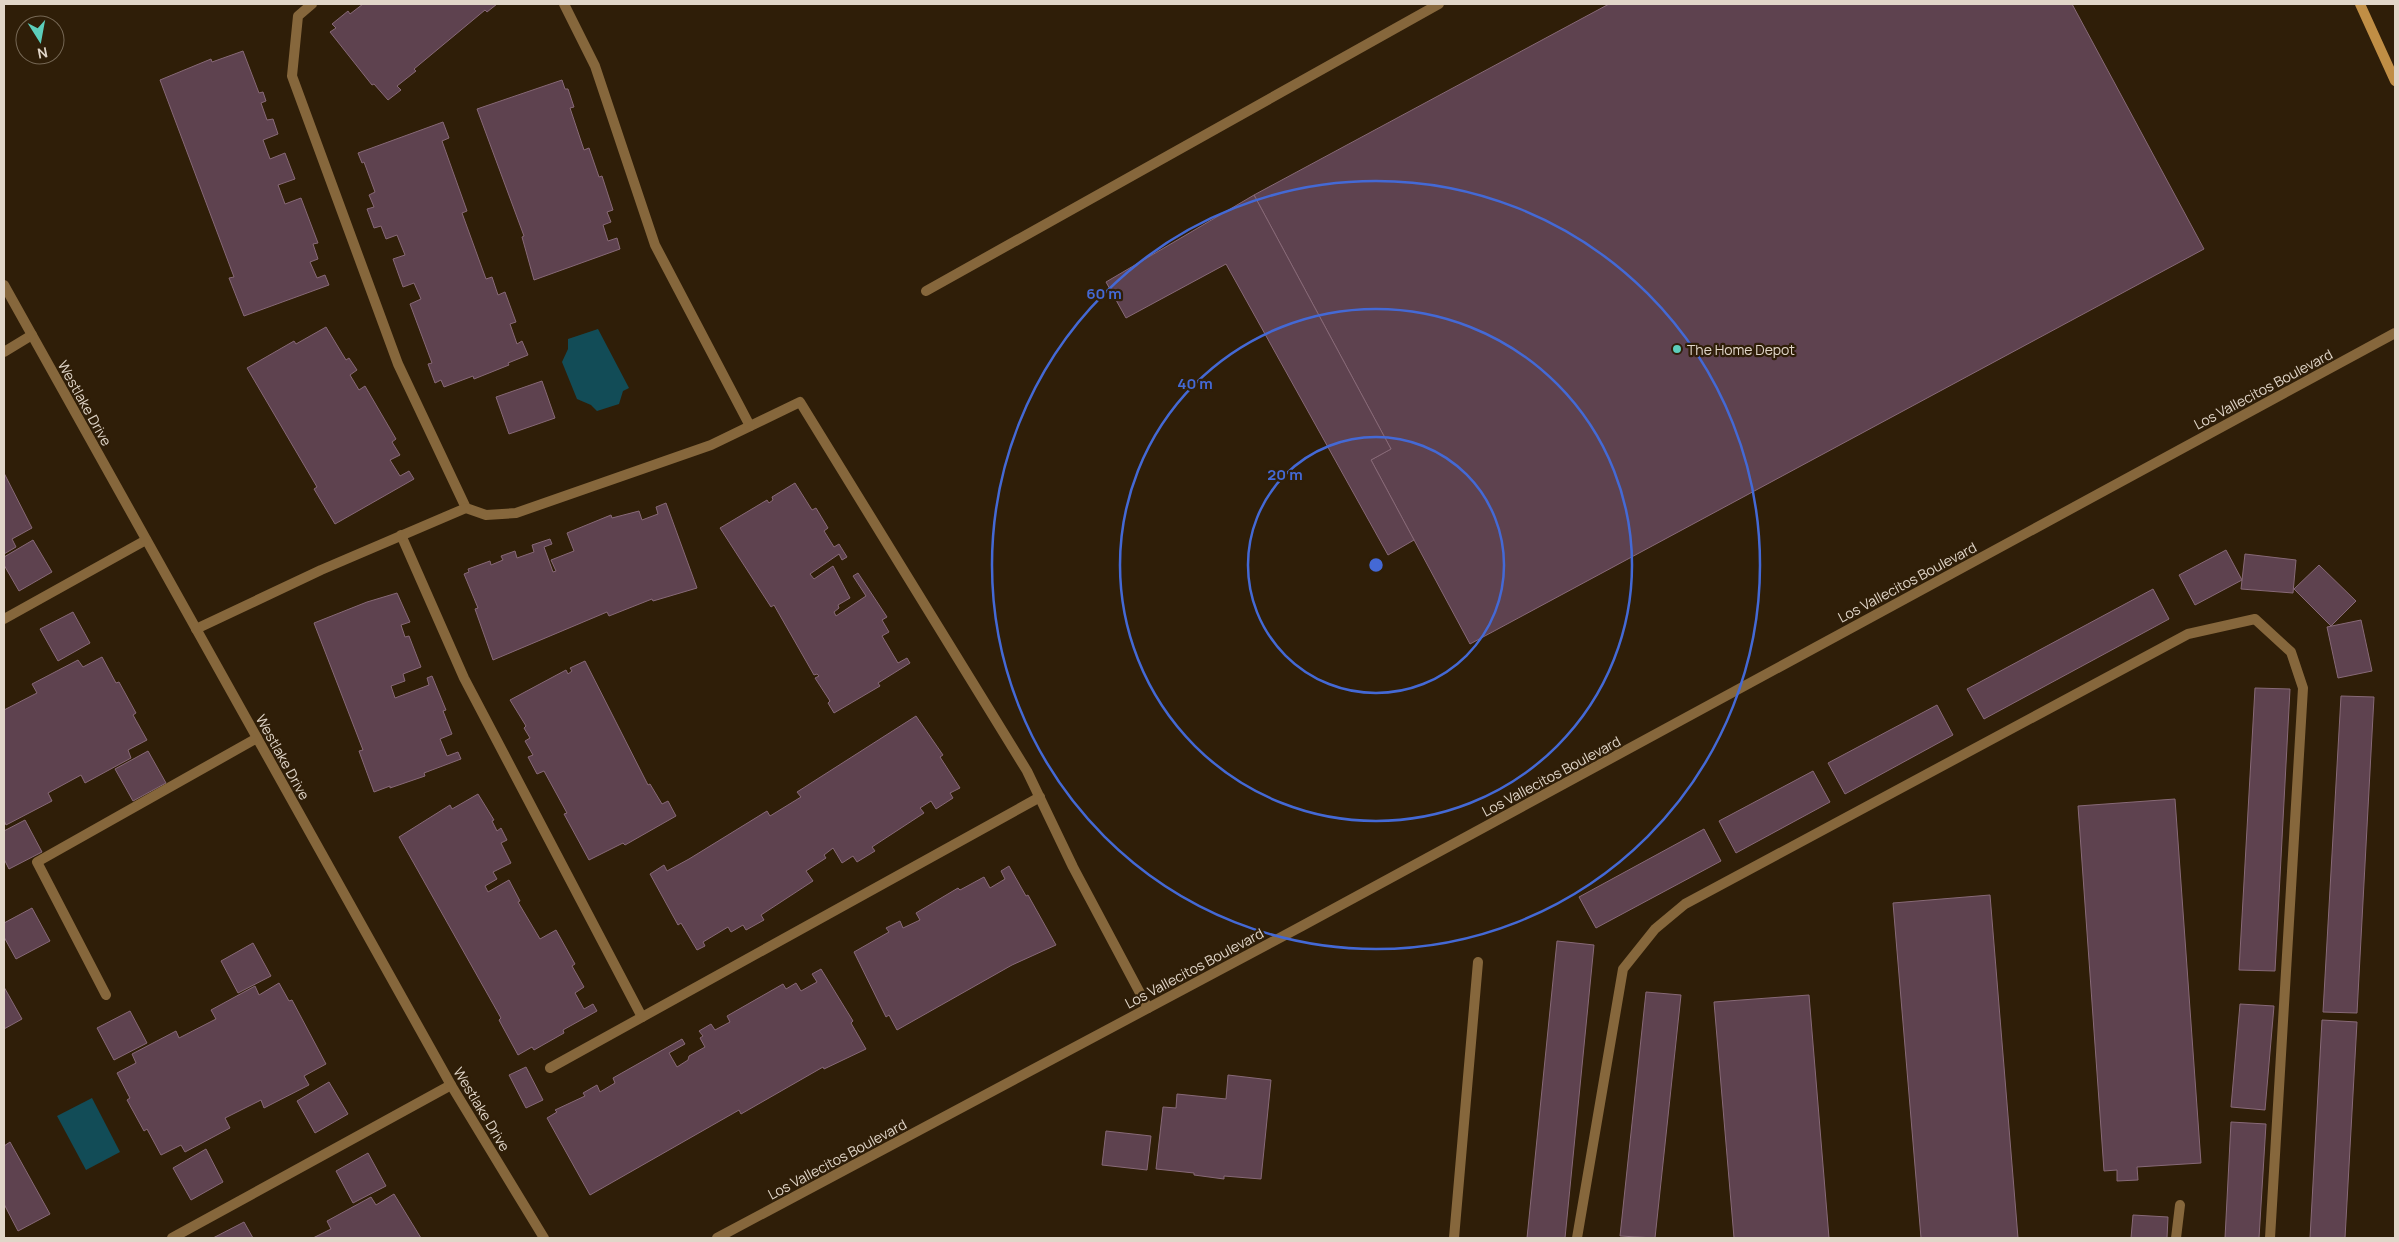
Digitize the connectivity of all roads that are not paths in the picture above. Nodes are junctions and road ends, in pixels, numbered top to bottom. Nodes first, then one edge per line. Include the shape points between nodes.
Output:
1 (312, 4) edge
2 (564, 4) edge
3 (1439, 4) edge
4 (2360, 4) edge
5 (2395, 81) edge
6 (4, 285) edge
7 (926, 291) dead end
8 (2395, 333) edge
9 (32, 335) junction
10 (4, 352) edge
11 (750, 426) junction
12 (466, 508) junction
13 (401, 535) junction
14 (146, 540) junction
15 (4, 619) edge
16 (196, 629) junction
17 (257, 738) junction
18 (1040, 797) junction
19 (1478, 962) dead end
20 (106, 996) dead end
21 (1148, 1008) junction
22 (642, 1017) junction
23 (550, 1068) dead end
24 (451, 1085) junction
25 (2180, 1205) dead end
26 (172, 1238) edge
27 (544, 1238) edge
28 (717, 1238) edge
29 (1454, 1238) edge
30 (1577, 1238) edge
31 (2176, 1238) edge
32 (2270, 1238) edge

1 - 12 street via 298,16 292,76 398,364
2 - 11 street via 595,66 655,245
3 - 7 street
4 - 5 main road
6 - 9 street, Westlake Drive
8 - 21 street, Los Vallecitos Boulevard
9 - 10 street
9 - 14 street, Westlake Drive
11 - 12 street via 711,445 516,513 486,515
11 - 18 street via 800,402
12 - 13 street
13 - 16 street
13 - 22 street via 464,678
14 - 15 street
14 - 16 street, Westlake Drive
16 - 17 street, Westlake Drive
17 - 20 street via 37,862
17 - 24 street, Westlake Drive
18 - 21 street via 1073,867
18 - 22 street
19 - 29 street
21 - 28 street, Los Vallecitos Boulevard
22 - 23 street
24 - 26 street
24 - 27 street, Westlake Drive
25 - 31 street
30 - 32 street via 1623,969 1655,929 1685,904 2188,634 2255,619 2291,652 2303,688

